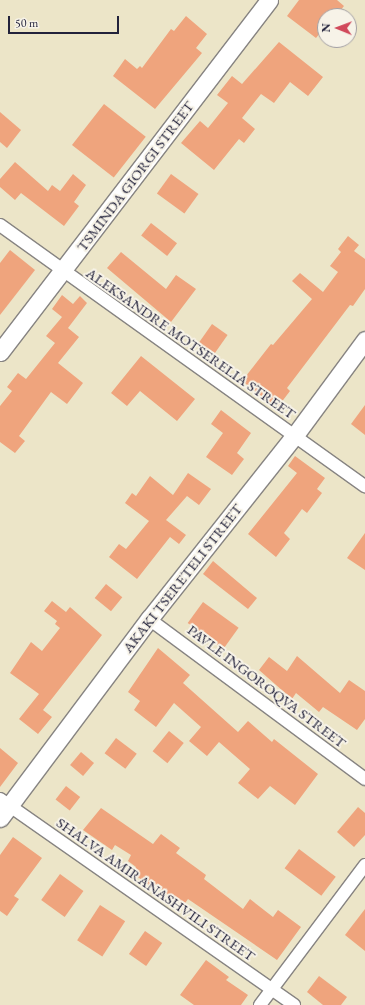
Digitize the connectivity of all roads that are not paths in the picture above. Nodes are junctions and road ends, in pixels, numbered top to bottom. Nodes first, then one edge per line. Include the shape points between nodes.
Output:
1 (270, 0) edge
2 (0, 225) edge
3 (62, 271) junction
4 (365, 340) edge
5 (0, 352) edge
6 (295, 435) junction
7 (365, 486) edge
8 (149, 619) junction
9 (365, 779) edge
10 (3, 808) edge
11 (365, 865) edge
12 (272, 989) junction
13 (260, 1005) edge
14 (294, 1005) edge

1 - 3 main road, TSMINDA GIORGI STREET
2 - 3 street, ALEKSANDRE MOTSERELIA STREET
3 - 5 main road, TSMINDA GIORGI STREET
3 - 6 street, ALEKSANDRE MOTSERELIA STREET
4 - 6 main road, AKAKI TSERETELI STREET
6 - 7 street, ALEKSANDRE MOTSERELIA STREET
6 - 8 main road, AKAKI TSERETELI STREET
8 - 9 street, PAVLE INGOROQVA STREET
8 - 10 main road, AKAKI TSERETELI STREET
10 - 12 street, SHALVA AMIRANASHVILI STREET
11 - 12 street
12 - 13 street
12 - 14 street, SHALVA AMIRANASHVILI STREET

